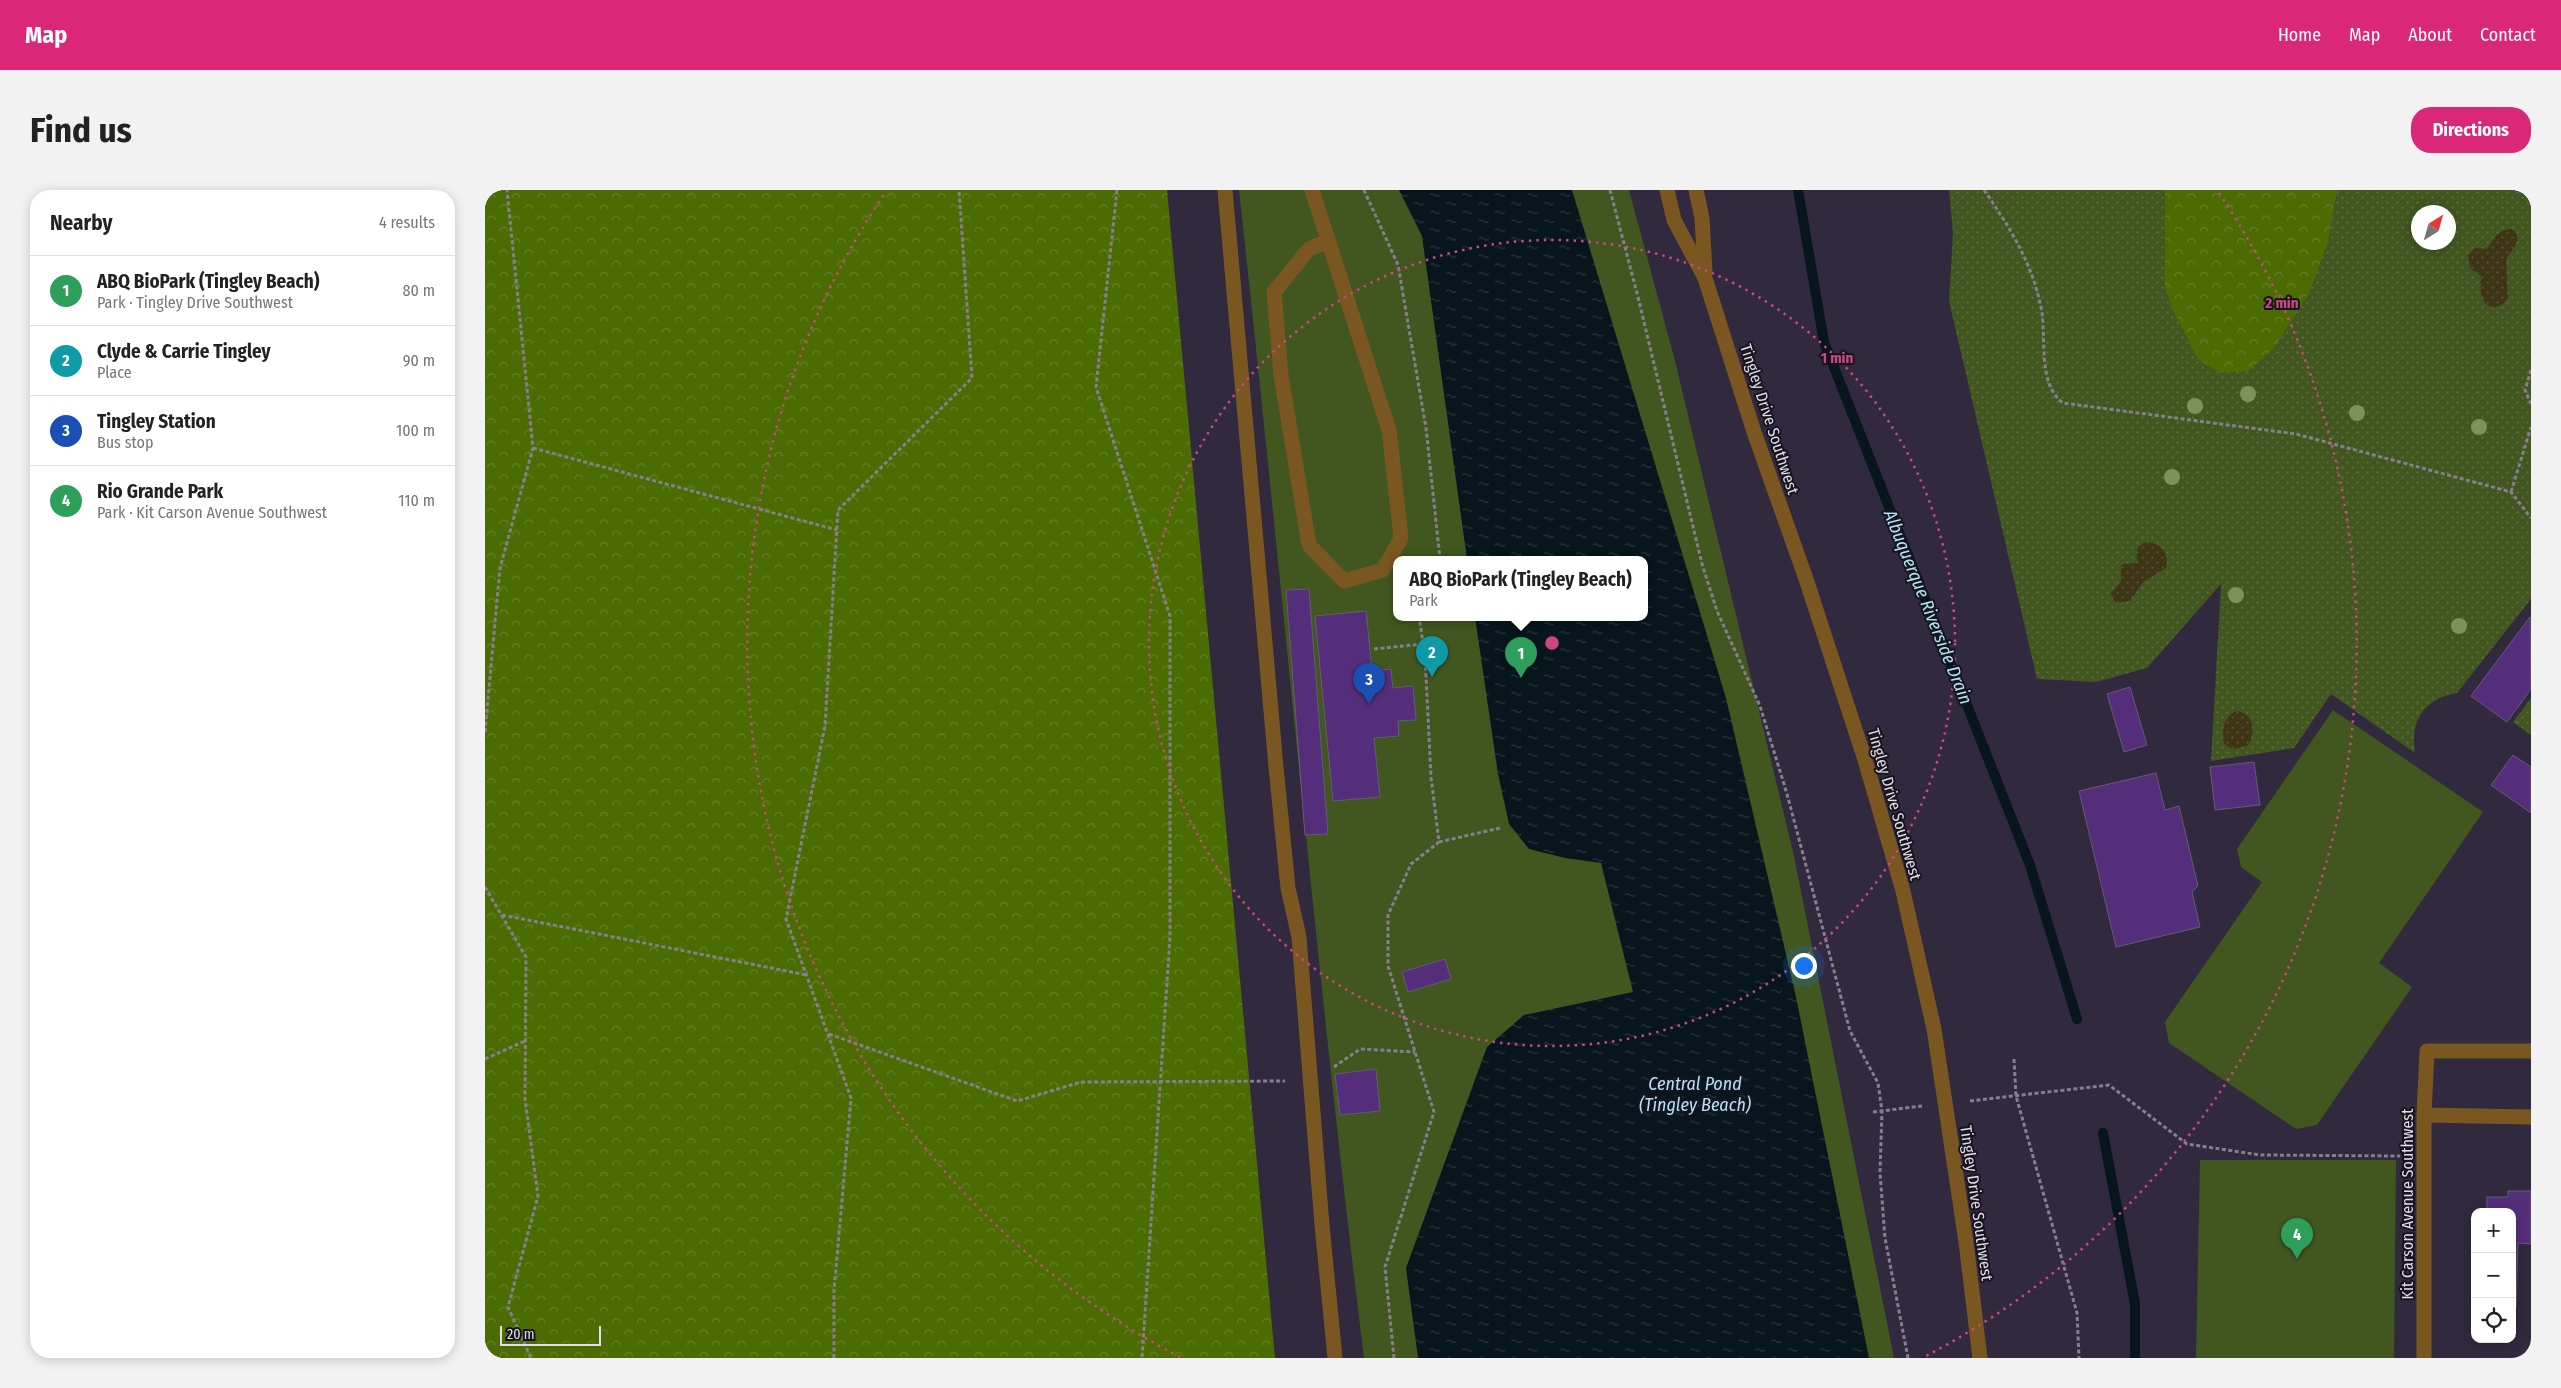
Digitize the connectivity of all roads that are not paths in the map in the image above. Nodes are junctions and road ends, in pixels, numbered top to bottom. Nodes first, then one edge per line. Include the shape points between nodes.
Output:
1 (1225, 190) edge
2 (1312, 190) edge
3 (1667, 190) edge
4 (1696, 190) edge
5 (1328, 241) junction
6 (1705, 278) junction
7 (2531, 1051) edge
8 (2424, 1115) junction
9 (2531, 1117) edge
10 (1335, 1358) edge
11 (1980, 1358) edge
12 (2424, 1358) edge

1 - 10 street via 1288,888 1299,937
2 - 5 street
3 - 6 street, Tingley Drive Southwest via 1674,220
4 - 6 street, Tingley Drive Southwest via 1702,218
5 - 5 street via 1389,430 1401,538 1383,570 1344,581 1309,546 1281,375 1274,292 1309,249
6 - 11 street, Tingley Drive Southwest via 1865,760 1903,891 1934,1029
7 - 8 street, Kit Carson Avenue Southwest via 2427,1051
8 - 9 street
8 - 12 street, Kit Carson Avenue Southwest

